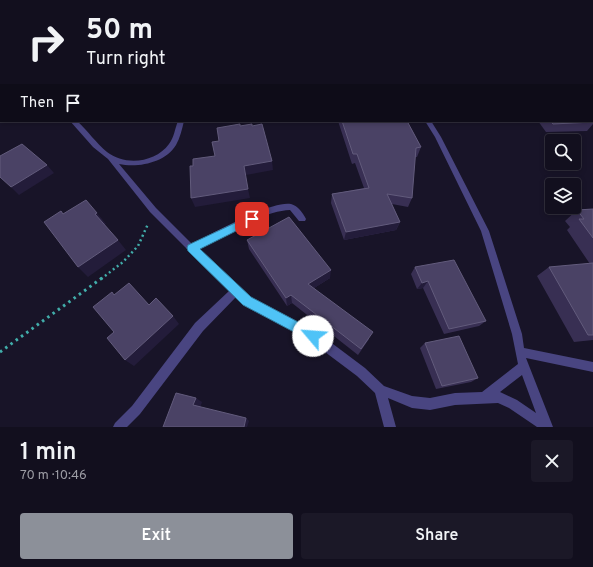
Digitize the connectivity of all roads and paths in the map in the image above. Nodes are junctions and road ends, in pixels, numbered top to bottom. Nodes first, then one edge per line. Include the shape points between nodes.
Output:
1 (74, 122) edge
2 (181, 122) edge
3 (429, 122) edge
4 (111, 158) junction
5 (153, 210) junction
6 (302, 218) dead end
7 (192, 248) junction
8 (236, 291) junction
9 (0, 352) edge
10 (520, 352) junction
11 (524, 366) junction
12 (593, 367) edge
13 (380, 390) junction
14 (485, 397) junction
15 (119, 427) edge
16 (390, 427) edge

1 - 4 street
2 - 4 street via 172,146 163,154 144,163 121,163
3 - 10 street via 485,231 517,334
4 - 5 street
5 - 7 street
5 - 9 path via 138,246 123,262
6 - 7 street via 289,207 263,214
7 - 8 street
8 - 13 street via 247,301 313,336 361,372
8 - 15 street via 199,327 136,410
10 - 11 street
10 - 12 street
11 - 14 street
11 - 14 street via 547,427 498,397
13 - 14 street via 412,402 430,404
13 - 16 street

